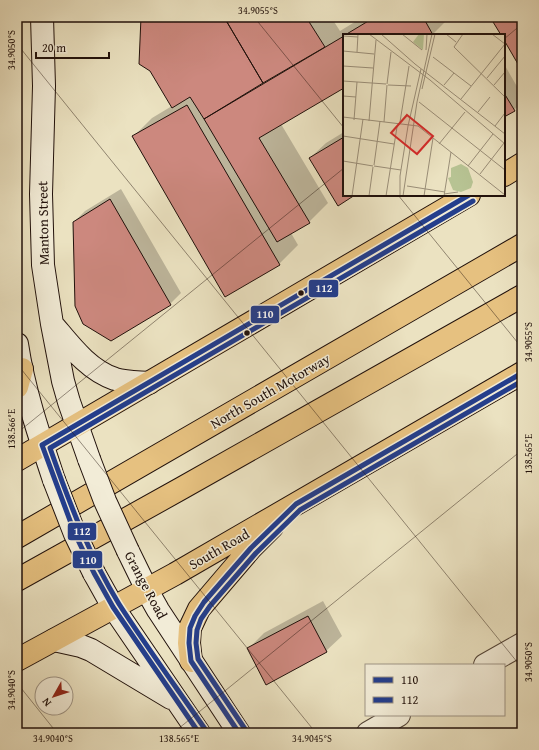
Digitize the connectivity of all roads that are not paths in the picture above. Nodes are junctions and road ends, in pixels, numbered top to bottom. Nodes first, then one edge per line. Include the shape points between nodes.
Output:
1 (42, 17) edge
2 (522, 164) edge
3 (505, 174) edge
4 (467, 196) edge
5 (522, 245) edge
6 (522, 296) edge
7 (52, 324) junction
8 (17, 344) edge
9 (522, 373) edge
10 (19, 378) edge
11 (149, 383) junction
12 (77, 425) junction
13 (42, 445) junction
14 (17, 460) edge
15 (296, 504) junction
16 (17, 537) edge
17 (17, 580) edge
18 (146, 589) junction
19 (113, 607) junction
20 (54, 640) junction
21 (522, 644) edge
22 (17, 660) edge
23 (191, 661) junction
24 (487, 664) edge
25 (177, 702) junction
26 (397, 716) edge
27 (198, 733) edge
28 (239, 733) edge
29 (368, 733) edge

1 - 7 main road, Manton Street via 43,264
2 - 3 main road
4 - 11 main road
5 - 16 main road, North South Motorway
6 - 17 main road
7 - 11 main road via 78,354 97,370 123,381
7 - 12 main road, Manton Street via 63,381
8 - 10 main road
9 - 15 main road, South Road
10 - 13 main road
11 - 12 main road
12 - 13 main road
12 - 18 main road, Grange Road, bridge via 105,501
13 - 14 main road
13 - 19 main road, bridge via 75,534
15 - 18 main road, South Road
15 - 23 main road via 251,548 199,609 190,628
18 - 19 main road, South Road
18 - 23 main road, Grange Road
19 - 20 main road, South Road
19 - 25 main road
20 - 22 main road, South Road
20 - 25 main road via 91,650
21 - 24 main road
23 - 28 main road, Grange Road
25 - 27 main road
26 - 29 main road

